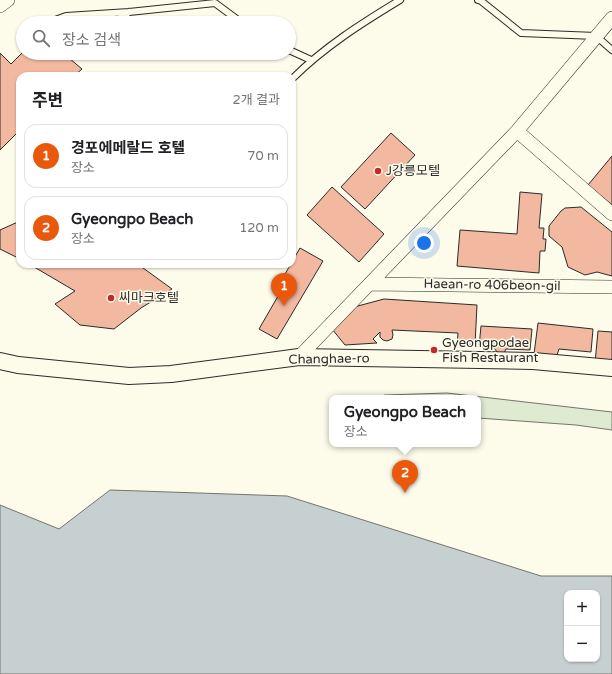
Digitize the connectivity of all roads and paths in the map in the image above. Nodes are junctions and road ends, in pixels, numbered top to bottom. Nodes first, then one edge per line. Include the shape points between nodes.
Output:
1 (8, 0) edge
2 (400, 0) edge
3 (478, 0) edge
4 (0, 6) edge
5 (129, 12) junction
6 (66, 16) edge
7 (124, 16) edge
8 (233, 16) edge
9 (612, 18) edge
10 (596, 36) junction
11 (612, 50) edge
12 (296, 53) edge
13 (311, 60) junction
14 (296, 75) edge
15 (517, 131) junction
16 (612, 214) edge
17 (371, 284) junction
18 (612, 287) edge
19 (299, 357) junction
20 (0, 362) edge
21 (612, 368) edge

1 - 4 street
2 - 13 lane
3 - 10 lane via 521,33
5 - 6 lane
5 - 7 lane
5 - 8 lane via 215,3
9 - 10 street
10 - 11 lane
10 - 15 street
12 - 13 lane
13 - 14 lane
15 - 16 street
15 - 17 street
17 - 18 street, Haean-ro 406beon-gil
17 - 19 street
19 - 20 street, Changhae-ro via 171,374 129,376
19 - 21 street, Changhae-ro via 532,362

